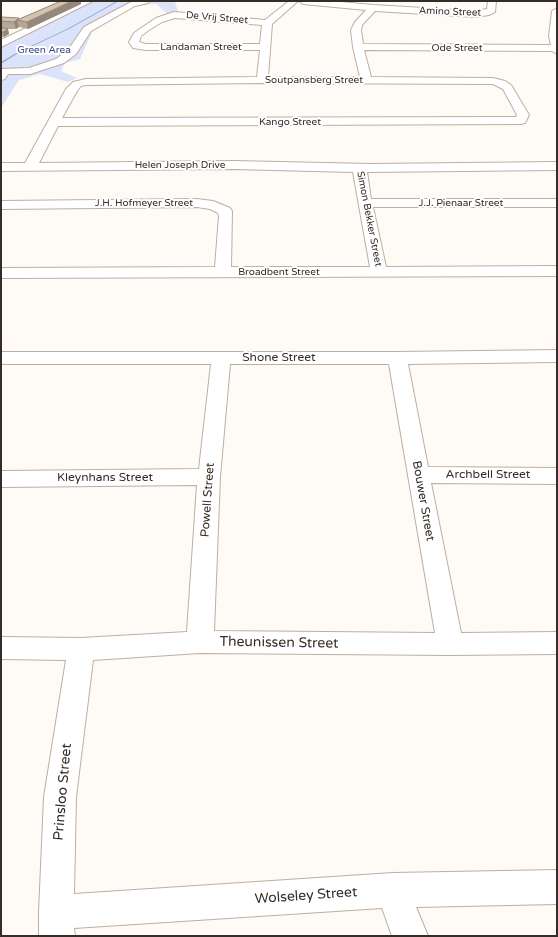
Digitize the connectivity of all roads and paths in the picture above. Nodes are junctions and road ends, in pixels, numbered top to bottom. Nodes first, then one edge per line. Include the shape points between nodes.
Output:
1 (89, 1) edge
2 (145, 1) edge
3 (294, 1) edge
4 (303, 1) edge
5 (492, 1) edge
6 (164, 8) dead end
7 (373, 8) junction
8 (557, 10) edge
9 (174, 15) junction
10 (557, 15) edge
11 (267, 23) junction
12 (1, 44) edge
13 (137, 46) joint
14 (266, 47) junction
15 (358, 47) junction
16 (557, 49) edge
17 (2, 73) edge
18 (262, 80) junction
19 (367, 81) junction
20 (522, 115) joint
21 (54, 122) junction
22 (528, 154) dead end
23 (1, 155) edge
24 (33, 160) junction
25 (557, 166) edge
26 (1, 167) edge
27 (359, 167) junction
28 (365, 202) junction
29 (557, 203) edge
30 (1, 205) edge
31 (557, 271) edge
32 (223, 272) junction
33 (379, 272) junction
34 (1, 273) edge
35 (557, 356) edge
36 (1, 358) edge
37 (222, 358) junction
38 (397, 358) junction
39 (419, 475) junction
40 (557, 476) edge
41 (209, 477) junction
42 (1, 479) edge
43 (200, 642) junction
44 (557, 643) edge
45 (450, 644) junction
46 (1, 648) edge
47 (81, 650) junction
48 (557, 887) edge
49 (393, 890) junction
50 (56, 924) edge
51 (410, 936) edge

1 - 12 street
2 - 17 street via 132,4 87,30 72,52 60,61 30,71
3 - 11 street
4 - 7 street, Amino Street
5 - 7 street, Amino Street via 491,11 481,14
6 - 9 street
7 - 15 street via 358,24
8 - 10 street
9 - 11 street, De Vrij Street
9 - 13 street, De Vrij Street via 159,20 141,31 134,42
10 - 16 street via 554,36
11 - 14 street
13 - 14 street, Landaman Street
14 - 18 street
15 - 16 street, Ode Street
15 - 19 street
18 - 19 street, Soutpansberg Street
18 - 21 street, Soutpansberg Street via 86,82 77,84 72,89
19 - 20 street, Soutpansberg Street via 501,82 507,87
20 - 21 street, Kango Street via 521,120 510,121
21 - 24 street
22 - 27 street, Helen Joseph Drive
23 - 24 street
24 - 26 street, Helen Joseph Drive
24 - 27 street, Helen Joseph Drive
25 - 27 street, Helen Joseph Drive
27 - 28 street, Simon Bekker Street
28 - 29 street, J.J. Pienaar Street
28 - 33 street, Simon Bekker Street
30 - 32 street, J.H. Hofmeyer Street via 197,203 220,207 226,216
31 - 33 street, Broadbent Street
32 - 33 street, Broadbent Street
32 - 34 street, Broadbent Street
35 - 38 street, Shone Street
36 - 37 street, Shone Street
37 - 38 street, Shone Street
37 - 41 street, Powell Street
38 - 39 street, Bouwer Street
39 - 40 street, Archbell Street
39 - 45 street, Bouwer Street
41 - 42 street, Kleynhans Street
41 - 43 street, Powell Street
43 - 45 street, Theunissen Street
43 - 47 street, Theunissen Street
44 - 45 street, Theunissen Street
46 - 47 street, Theunissen Street
47 - 50 street, Prinsloo Street via 60,796
48 - 49 street, Wolseley Street
49 - 50 street, Wolseley Street
49 - 51 street

